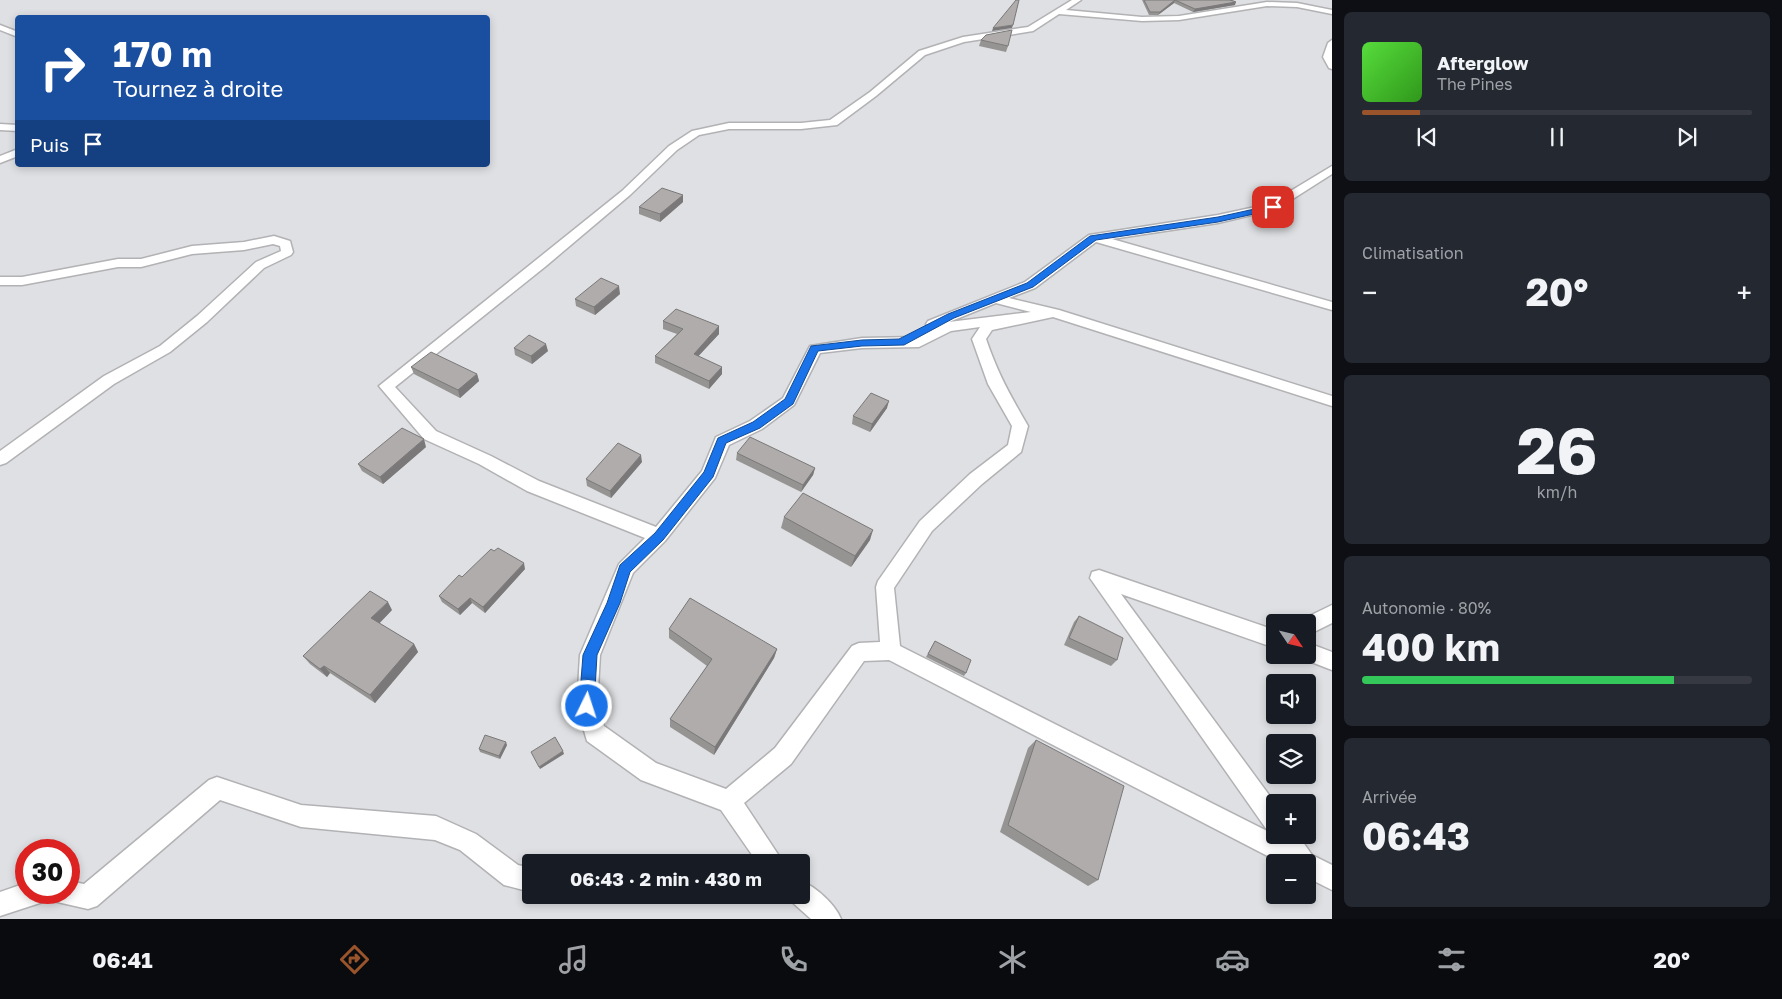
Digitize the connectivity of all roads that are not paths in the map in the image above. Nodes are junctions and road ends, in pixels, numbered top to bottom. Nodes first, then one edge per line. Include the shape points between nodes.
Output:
1 (1077, 0) edge
2 (1058, 12) junction
3 (1332, 12) edge
4 (0, 27) edge
5 (15, 34) edge
6 (15, 36) edge
7 (0, 38) edge
8 (1332, 43) edge
9 (1332, 66) edge
10 (0, 127) edge
11 (15, 128) edge
12 (15, 153) edge
13 (0, 160) edge
14 (1332, 170) edge
15 (1093, 238) junction
16 (0, 281) edge
17 (995, 299) junction
18 (1332, 306) edge
19 (1054, 313) junction
20 (901, 342) junction
21 (1332, 401) edge
22 (0, 459) edge
23 (659, 536) junction
24 (1332, 614) edge
25 (1316, 622) edge
26 (1266, 636) edge
27 (891, 651) junction
28 (1316, 655) edge
29 (1332, 661) edge
30 (729, 801) junction
31 (1266, 810) edge
32 (765, 854) edge
33 (1287, 854) edge
34 (1316, 869) edge
35 (522, 878) edge
36 (1332, 878) edge
37 (80, 895) edge
38 (15, 899) edge
39 (810, 901) edge
40 (0, 904) edge
41 (829, 919) edge

1 - 2 street
2 - 3 street via 1142,19 1179,18 1267,4
2 - 23 street via 1030,29 963,40 922,53 833,123 729,126 696,133 673,148 626,193 542,263 386,386 430,435 533,486
4 - 5 street
6 - 7 street
8 - 9 street via 1328,57
10 - 11 street
12 - 13 street
14 - 15 street via 1273,207
15 - 17 street via 1030,285
15 - 18 street
16 - 22 street via 22,281 118,263 141,263 192,250 274,240 286,244 287,252 260,265 165,349 108,380
17 - 19 street
17 - 20 street via 937,322
19 - 20 street via 948,328 919,342
19 - 21 street
19 - 27 street via 987,327 979,339 1004,405 1020,426 1015,448 926,526 884,587
20 - 23 street via 815,349 790,401 756,425 722,440 709,474
23 - 30 street via 625,569 590,655 587,706 595,733 649,772
24 - 25 street
26 - 31 street via 1099,578
27 - 30 street via 858,652 783,756
27 - 33 street
28 - 29 street
30 - 32 street
34 - 36 street
35 - 37 street via 513,876 468,842 436,828 301,816 217,788 88,897
38 - 40 street
39 - 41 street

